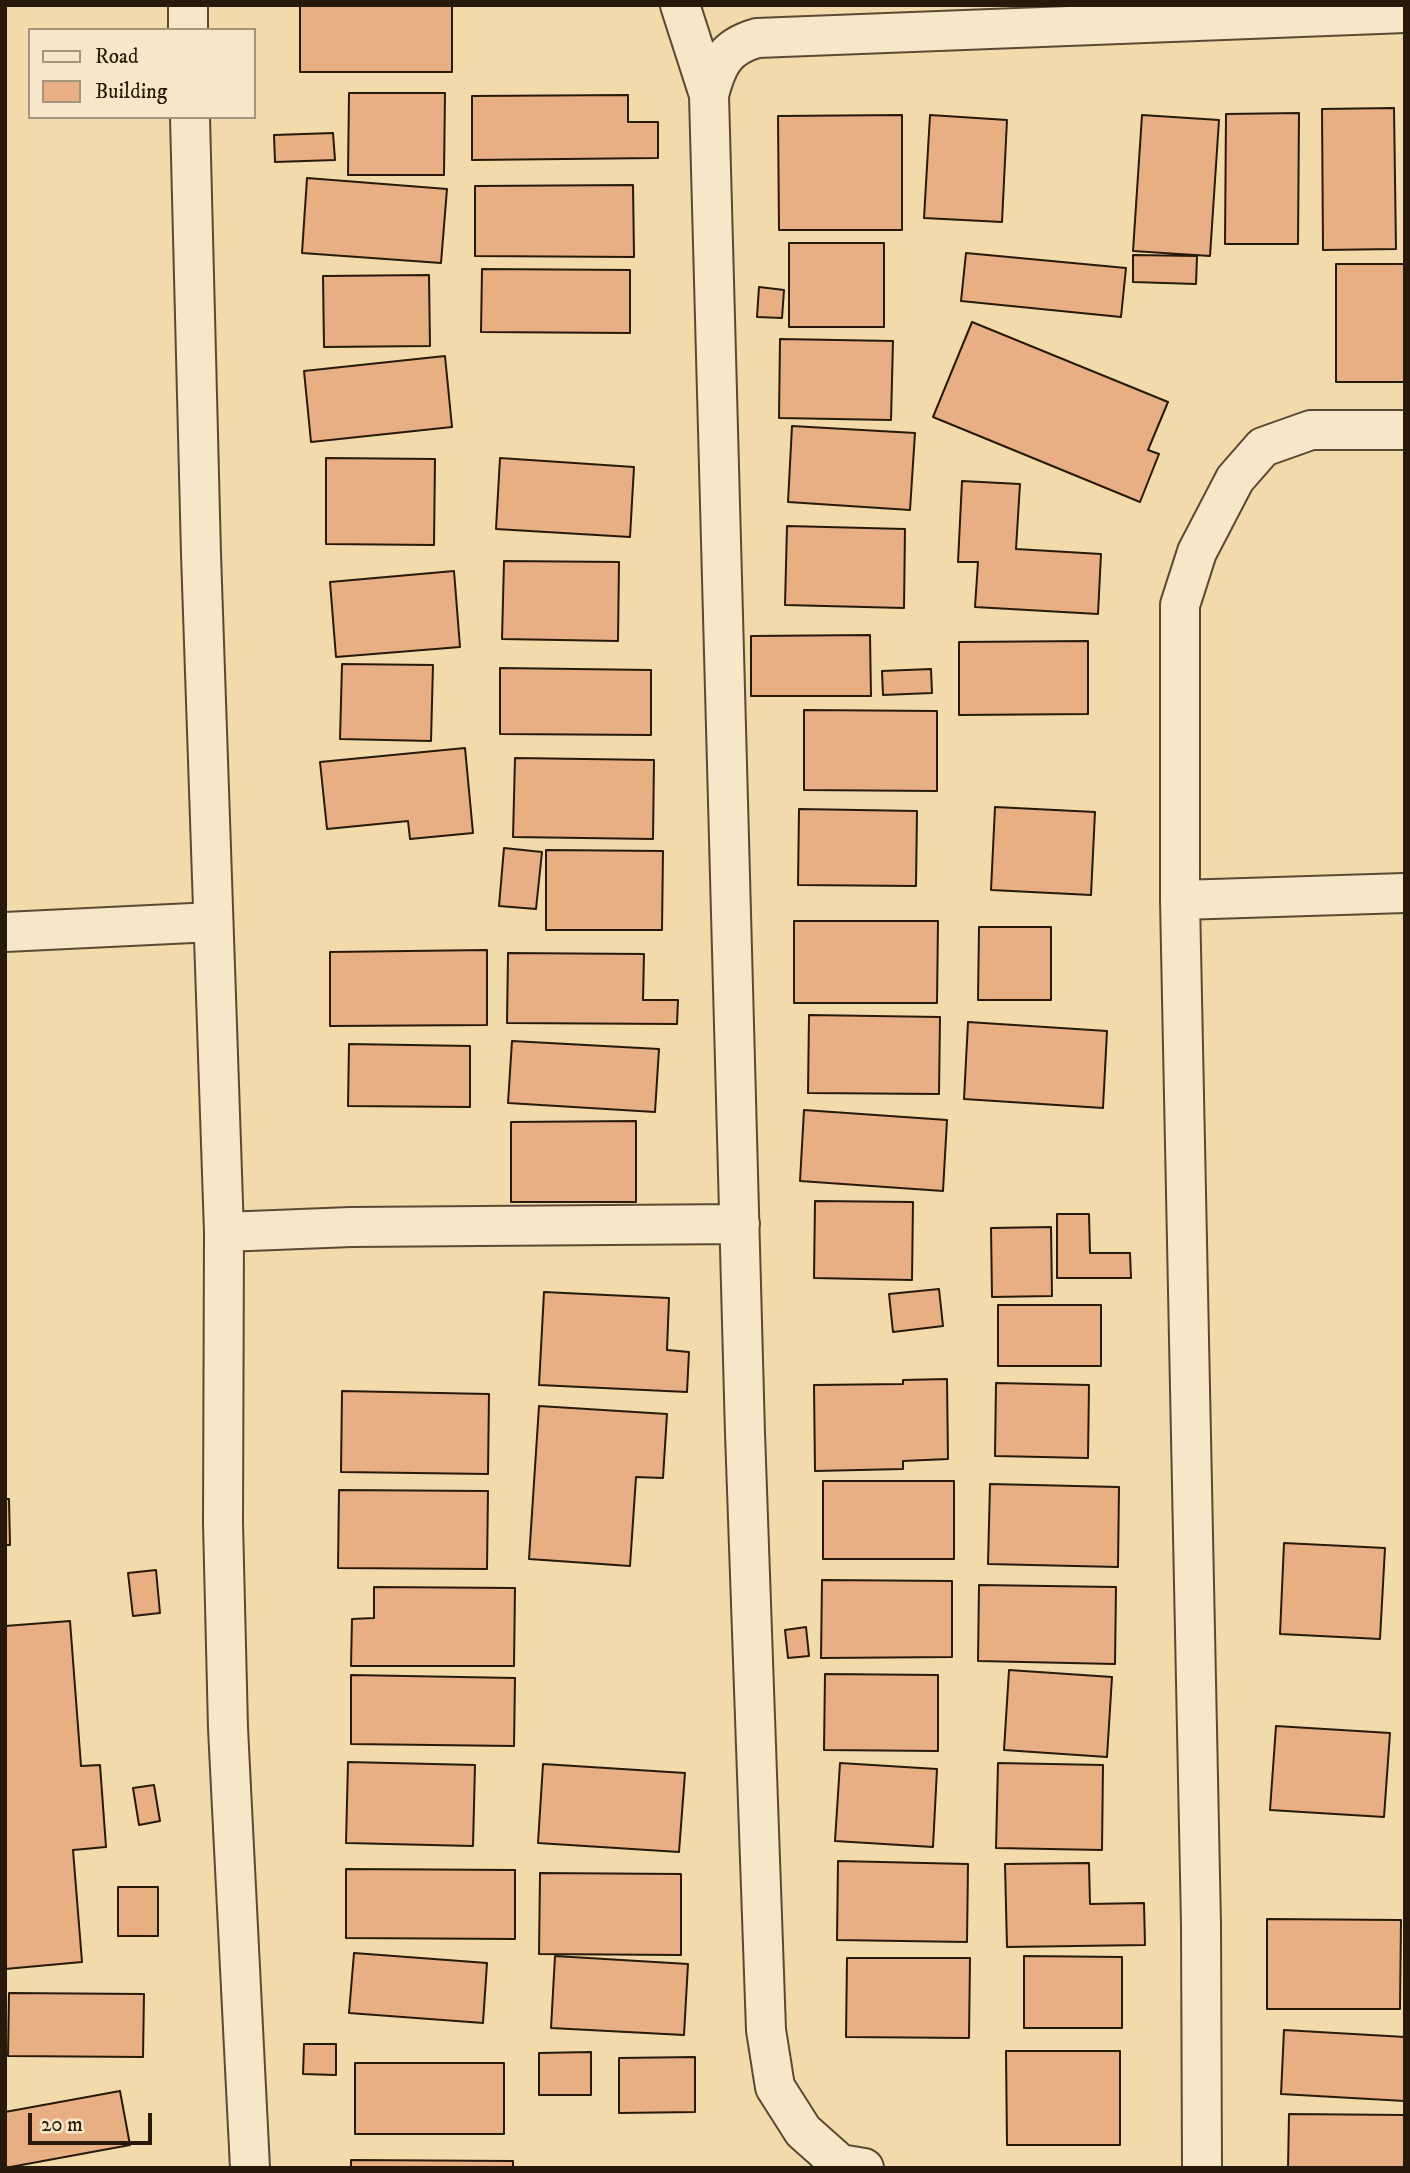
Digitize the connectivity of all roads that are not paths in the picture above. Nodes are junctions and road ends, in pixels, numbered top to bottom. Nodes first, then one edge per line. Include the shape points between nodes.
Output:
1 (188, 5) edge
2 (680, 5) edge
3 (1405, 13) edge
4 (188, 28) edge
5 (709, 95) junction
6 (190, 119) edge
7 (1405, 430) edge
8 (1405, 893) edge
9 (1180, 900) junction
10 (213, 922) junction
11 (5, 932) edge
12 (740, 1224) junction
13 (224, 1232) junction
14 (250, 2168) edge
15 (864, 2168) edge
16 (1202, 2168) edge

1 - 4 street
2 - 5 street
3 - 5 street via 757,38 738,43 721,61
5 - 12 street
6 - 10 street
7 - 9 street via 1311,430 1264,447 1235,479 1197,552 1180,605
8 - 9 street
9 - 16 street
10 - 11 street
10 - 13 street
12 - 13 street
12 - 15 street via 766,2030 775,2087 803,2132 840,2164
13 - 14 street via 228,1727

